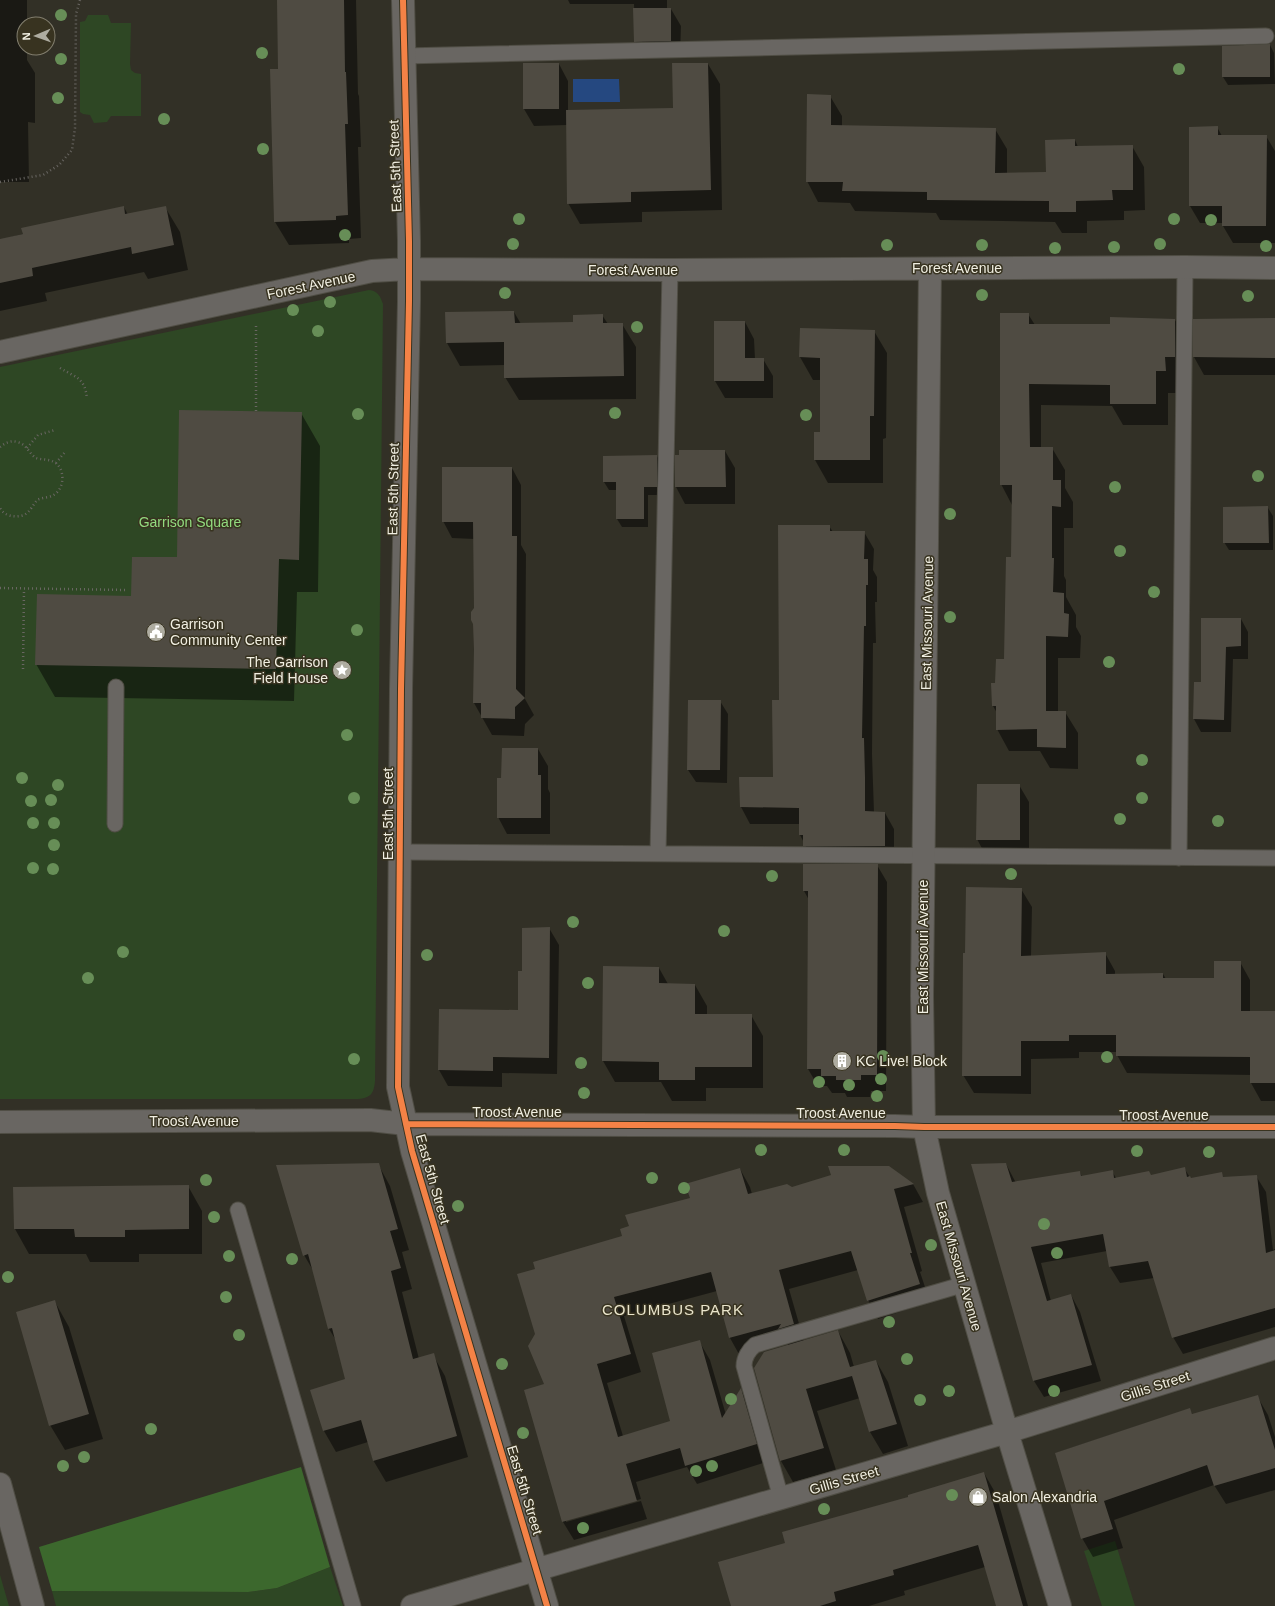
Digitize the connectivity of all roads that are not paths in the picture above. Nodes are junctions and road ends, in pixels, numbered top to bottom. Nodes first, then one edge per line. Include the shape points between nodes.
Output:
1 (402, 0) edge
2 (1266, 36) dead end
3 (404, 56) junction
4 (1185, 267) junction
5 (1275, 268) edge
6 (408, 269) junction
7 (930, 269) junction
8 (670, 270) junction
9 (0, 352) edge
10 (116, 687) dead end
11 (115, 824) dead end
12 (400, 852) junction
13 (658, 854) junction
14 (924, 856) junction
15 (1179, 858) junction
16 (1275, 858) edge
17 (0, 1122) edge
18 (406, 1124) junction
19 (924, 1127) junction
20 (1275, 1127) edge
21 (238, 1210) dead end
22 (965, 1284) junction
23 (1275, 1348) edge
24 (1007, 1432) junction
25 (0, 1484) edge
26 (781, 1498) junction
27 (537, 1569) junction
28 (33, 1606) edge
29 (353, 1606) edge
30 (412, 1606) edge
31 (547, 1606) edge
32 (1060, 1606) edge

1 - 3 street, East 5th Street
2 - 3 lane
3 - 6 street, East 5th Street
4 - 5 street, Forest Avenue
4 - 7 street, Forest Avenue
4 - 15 lane
6 - 8 street, Forest Avenue
6 - 9 street, Forest Avenue via 372,271
6 - 12 street, East 5th Street
7 - 8 street, Forest Avenue
7 - 14 street, East Missouri Avenue
8 - 13 lane
10 - 11 lane
12 - 13 lane
12 - 18 street, East 5th Street via 398,1087
13 - 14 lane
14 - 15 lane
14 - 19 street, East Missouri Avenue
15 - 16 lane
17 - 18 street, Troost Avenue via 370,1120
18 - 19 street, Troost Avenue
18 - 27 street, East 5th Street via 417,1171
19 - 20 street, Troost Avenue
19 - 22 street, East Missouri Avenue via 938,1193
21 - 29 lane
22 - 24 street, East Missouri Avenue
22 - 26 lane via 755,1344 751,1348 744,1366
23 - 24 street, Gillis Street
24 - 26 street, Gillis Street
24 - 32 street, East Missouri Avenue
25 - 28 street
26 - 27 street, Gillis Street
27 - 30 street, Gillis Street
27 - 31 street, East 5th Street

